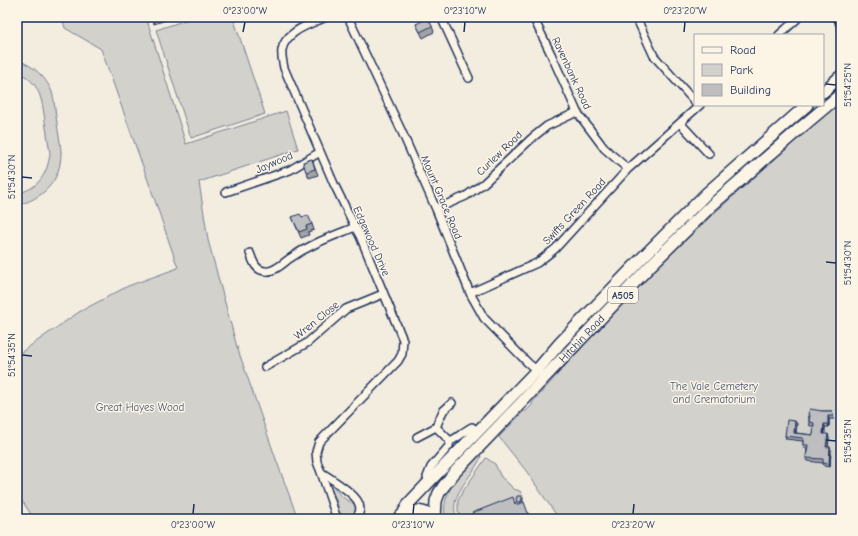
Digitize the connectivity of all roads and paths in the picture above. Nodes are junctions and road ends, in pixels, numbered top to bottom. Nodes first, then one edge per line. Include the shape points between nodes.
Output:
1 (326, 17) edge
2 (348, 17) edge
3 (441, 17) edge
4 (533, 17) edge
5 (636, 17) edge
6 (797, 17) edge
7 (780, 34) edge
8 (841, 76) edge
9 (469, 78) dead end
10 (824, 91) edge
11 (841, 94) edge
12 (694, 100) edge
13 (696, 106) edge
14 (807, 106) edge
15 (577, 112) junction
16 (680, 123) junction
17 (320, 152) junction
18 (709, 154) dead end
19 (628, 169) junction
20 (226, 192) dead end
21 (436, 210) junction
22 (355, 227) junction
23 (250, 253) dead end
24 (470, 293) junction
25 (383, 294) junction
26 (265, 367) dead end
27 (541, 374) junction
28 (452, 402) dead end
29 (436, 427) junction
30 (477, 431) junction
31 (417, 437) dead end
32 (450, 441) junction
33 (321, 472) junction
34 (430, 481) junction
35 (400, 517) edge
36 (436, 518) edge
37 (340, 519) edge
38 (354, 519) edge

1 - 17 street, Edgewood Drive via 291,34 284,41 282,50 284,68
2 - 21 street, Mount Grace Road
3 - 9 street
4 - 15 street, Ravenbank Road
5 - 12 street via 654,56
6 - 7 street
8 - 10 main road
11 - 27 main road, Hitchin Road / A505 via 712,205
13 - 16 street, Swifts Green Road
14 - 27 main road, Hitchin Road / A505 via 707,193 644,256 560,344
15 - 19 street, Ravenbank Road via 604,148
15 - 21 street, Curlew Road via 547,126 484,183 466,196
16 - 18 street
16 - 19 street, Swifts Green Road
17 - 20 street, Jaywood via 290,170 234,185
17 - 22 street, Edgewood Drive
19 - 24 street, Swifts Green Road via 555,249 537,262
21 - 24 street, Mount Grace Road
22 - 23 street via 315,243 270,271 258,268
22 - 25 street, Edgewood Drive
24 - 27 street, Mount Grace Road via 484,318
25 - 26 street, Wren Close via 346,309 307,343
25 - 33 street, Edgewood Drive via 403,340 402,354 319,442 316,452
27 - 30 main road, Hitchin Road / A505
27 - 36 main road, Hitchin Road / A505 via 522,402 442,487 436,500
28 - 29 street via 443,411
29 - 31 street
29 - 32 street
30 - 32 street via 472,427
30 - 34 main road, Hitchin Road / A505
32 - 34 street via 449,446 432,467 427,478
33 - 37 street, Edgewood Drive via 336,516
33 - 38 street via 359,503 360,510
34 - 35 main road, Hitchin Road / A505 via 409,503
35 - 36 main road, A505 via 408,512 423,511

